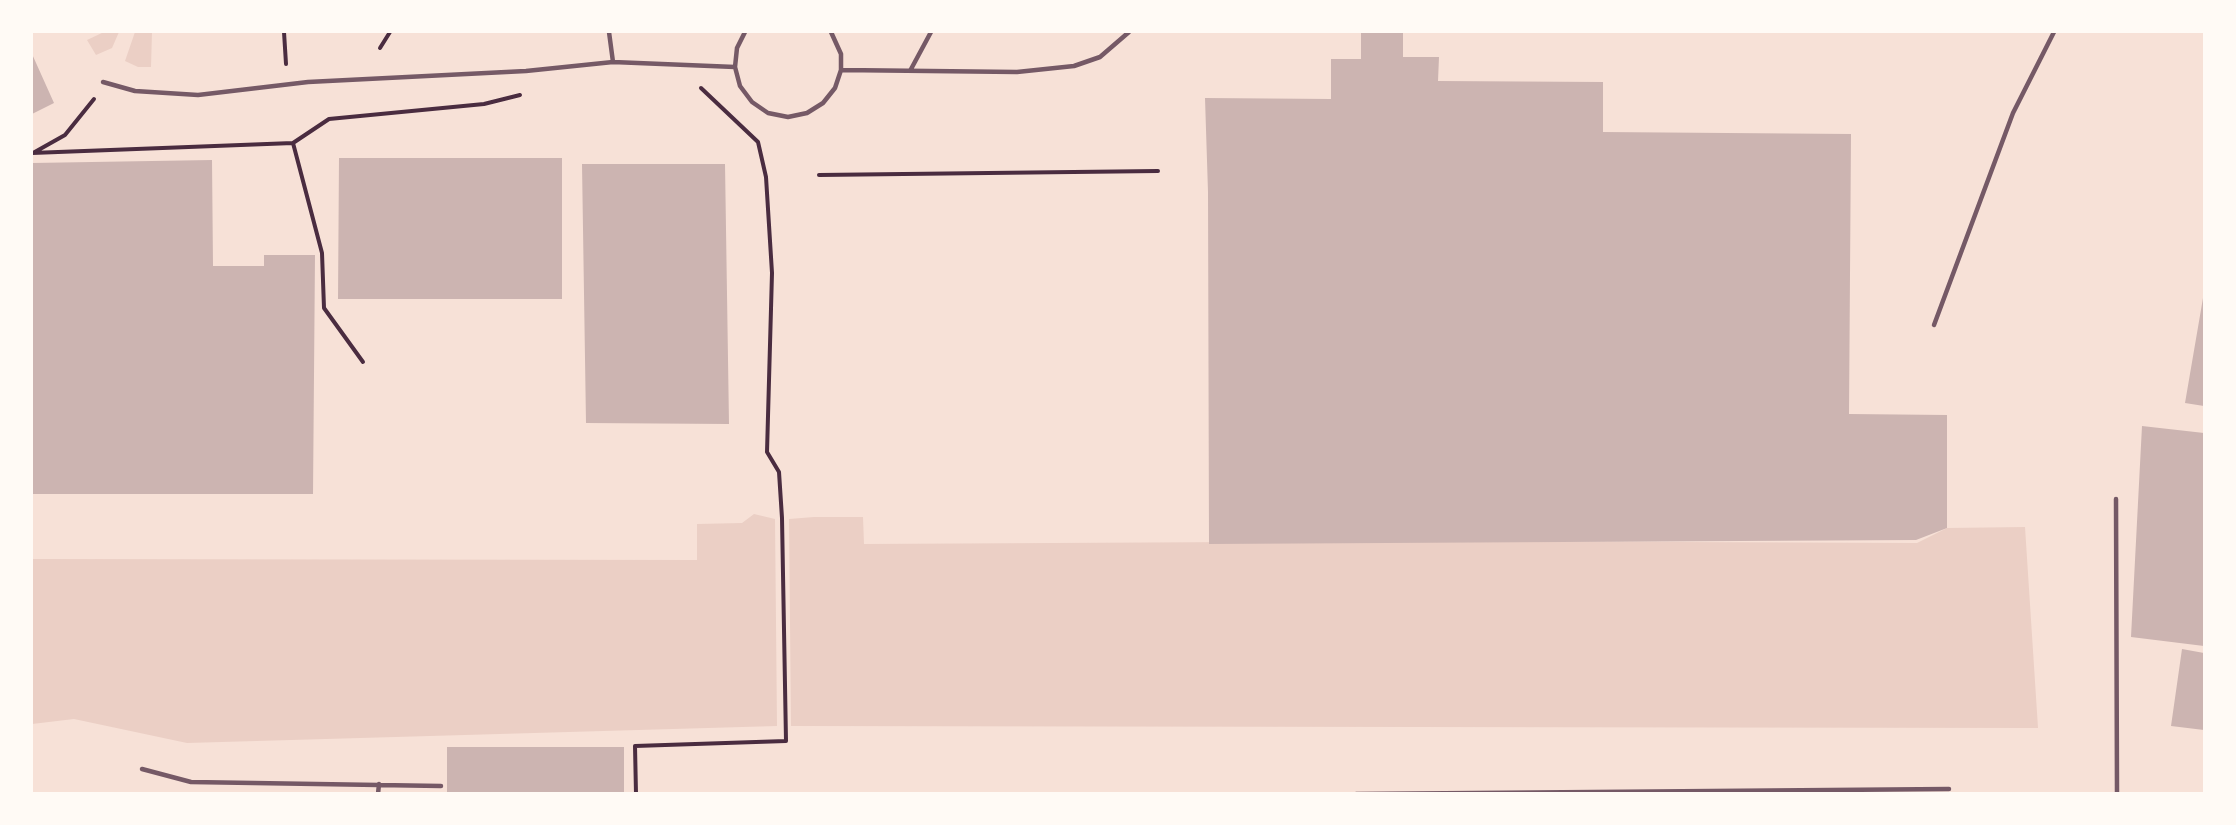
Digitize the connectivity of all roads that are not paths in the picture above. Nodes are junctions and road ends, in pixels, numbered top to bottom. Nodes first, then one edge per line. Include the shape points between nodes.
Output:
1 (609, 32) edge
2 (745, 32) edge
3 (831, 32) edge
4 (931, 32) edge
5 (1129, 32) edge
6 (2054, 32) edge
7 (613, 62) junction
8 (735, 67) junction
9 (841, 70) junction
10 (910, 71) junction
11 (103, 82) dead end
12 (1934, 325) dead end
13 (2116, 499) dead end
14 (141, 769) dead end
15 (379, 784) junction
16 (441, 786) dead end
17 (1949, 789) dead end
18 (378, 794) edge
19 (1356, 794) edge
20 (2117, 794) edge

1 - 7 lane
2 - 8 lane via 737,48
3 - 9 lane via 841,54
4 - 10 lane
5 - 10 lane via 1100,57 1074,66 1017,72
6 - 12 lane via 2013,113
7 - 8 lane
7 - 11 lane via 526,71 308,82 198,95 135,91
8 - 9 lane via 740,86 752,102 768,113 788,117 807,113 823,103 835,88
9 - 10 lane
13 - 20 lane
14 - 15 lane via 191,782
15 - 16 lane
15 - 18 lane
17 - 19 lane

